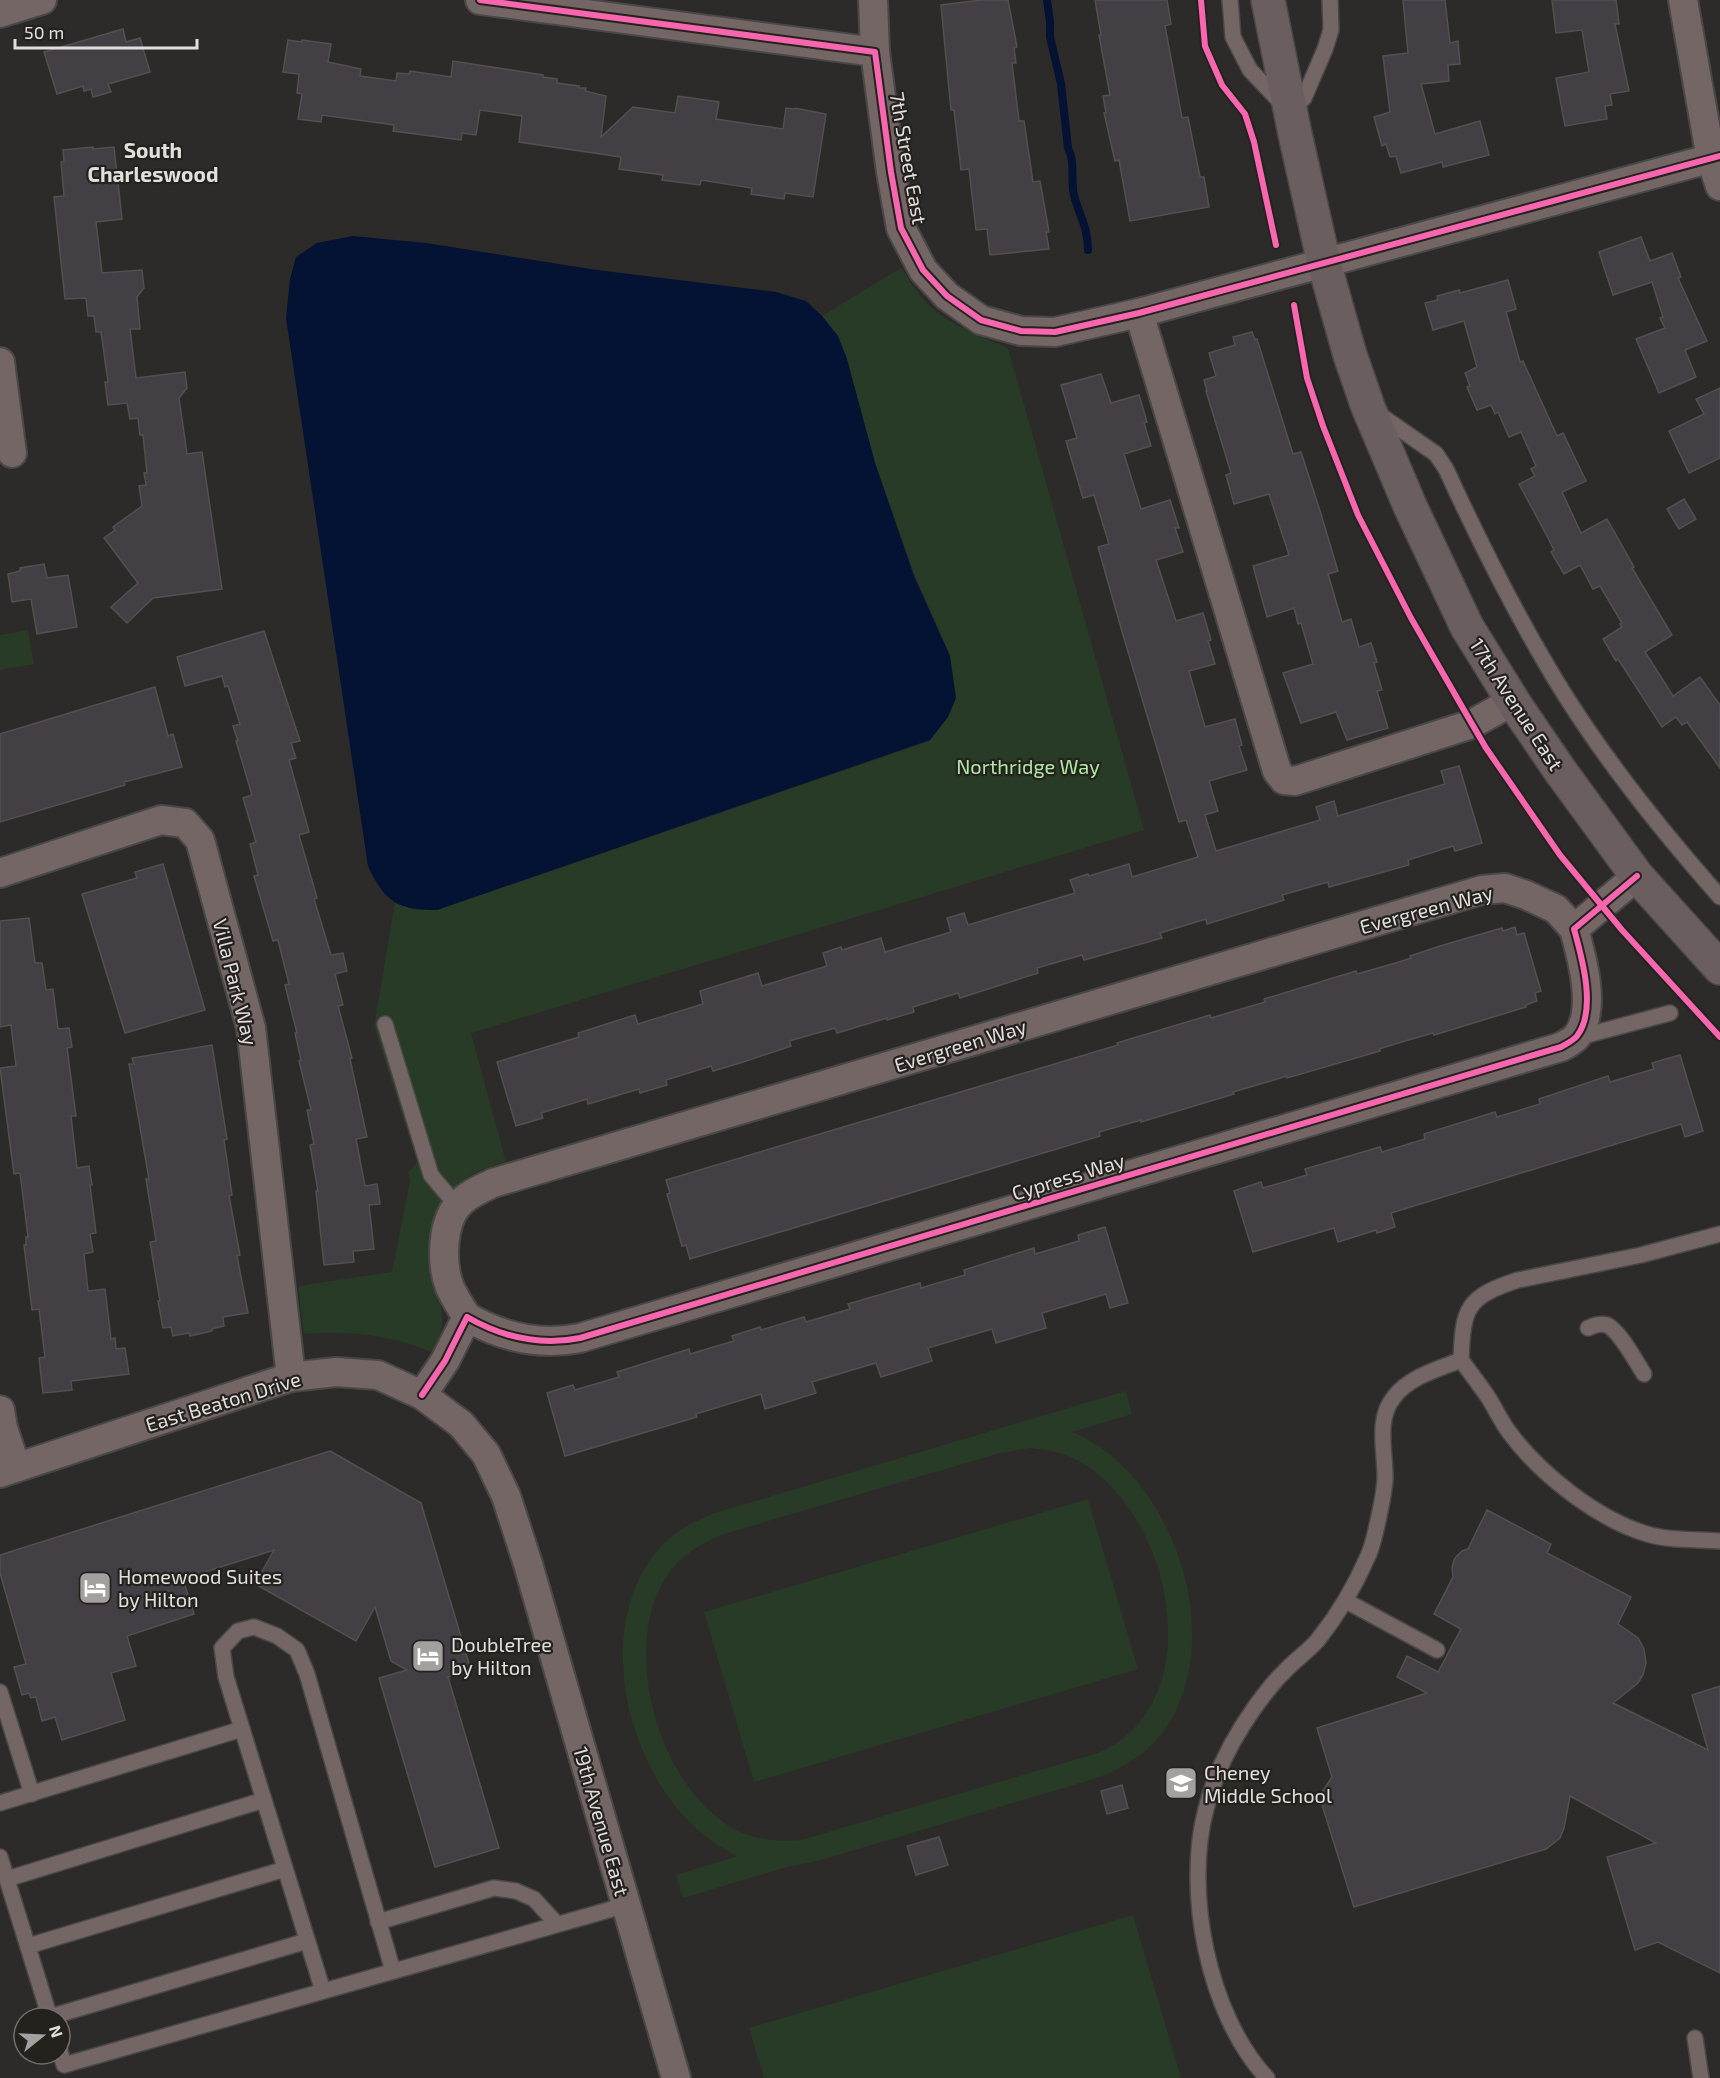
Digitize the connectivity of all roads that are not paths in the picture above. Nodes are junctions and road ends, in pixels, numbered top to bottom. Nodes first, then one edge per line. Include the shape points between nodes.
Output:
1 (42, 0) edge
2 (480, 0) edge
3 (873, 0) edge
4 (1230, 0) edge
5 (1268, 0) edge
6 (1330, 0) edge
7 (1683, 0) edge
8 (0, 14) edge
9 (875, 52) junction
10 (1290, 112) junction
11 (1715, 158) edge
12 (1720, 186) edge
13 (1324, 263) junction
14 (1139, 313) junction
15 (0, 362) edge
16 (1368, 407) junction
17 (12, 453) dead end
18 (1513, 701) junction
19 (0, 873) edge
20 (1636, 876) junction
21 (1720, 897) edge
22 (1574, 929) junction
23 (1720, 968) edge
24 (1670, 1013) dead end
25 (385, 1024) dead end
26 (1576, 1038) junction
27 (457, 1206) junction
28 (1720, 1234) edge
29 (467, 1317) junction
30 (1588, 1328) dead end
31 (1461, 1360) junction
32 (1644, 1374) dead end
33 (291, 1377) junction
34 (422, 1395) junction
35 (0, 1410) edge
36 (8, 1470) edge
37 (1720, 1541) edge
38 (528, 1564) joint
39 (1346, 1601) junction
40 (1437, 1650) dead end
41 (0, 1692) edge
42 (242, 1729) junction
43 (32, 1794) junction
44 (264, 1800) junction
45 (0, 1803) edge
46 (0, 1857) edge
47 (285, 1869) junction
48 (7, 1879) junction
49 (626, 1905) junction
50 (378, 1922) junction
51 (557, 1924) junction
52 (308, 1941) junction
53 (28, 1946) junction
54 (393, 1971) junction
55 (323, 1991) junction
56 (46, 2006) edge
57 (72, 2011) edge
58 (1695, 2038) dead end
59 (72, 2064) edge
60 (676, 2078) edge
61 (1267, 2078) edge
62 (1701, 2078) edge

1 - 8 street
2 - 9 street
3 - 9 street, 7th Street East
4 - 10 lane via 1233,37 1250,70
5 - 10 street, 17th Avenue East
6 - 10 lane via 1331,30 1325,49 1304,98
7 - 11 street
9 - 14 street, 7th Street East via 902,228 923,270 947,296 981,320 1021,331 1055,332
10 - 13 street, 17th Avenue East
11 - 12 street
11 - 13 street, 7th Street East
13 - 14 street, 7th Street East
13 - 16 street, 17th Avenue East
14 - 18 street via 1277,771 1284,780 1294,781 1472,724
15 - 17 street
16 - 18 street, 17th Avenue East via 1467,627
16 - 21 lane via 1436,454 1556,680 1630,788
18 - 20 street, 17th Avenue East
19 - 33 street, Villa Park Way via 161,820 185,823 200,840 251,1028
20 - 22 street
20 - 23 street, 17th Avenue East
22 - 26 street via 1584,965 1586,998 1584,1023
22 - 27 street, Evergreen Way via 1556,909 1526,895 1505,888 1482,890 493,1183 471,1193
24 - 26 lane
25 - 27 lane via 431,1175
26 - 29 street, Cypress Way via 1561,1047 580,1338 532,1341 484,1327
27 - 29 street via 444,1236 444,1260 449,1284
28 - 31 lane via 1500,1286 1467,1310
29 - 34 street
30 - 32 lane via 1608,1326
31 - 37 lane via 1527,1454 1581,1501 1646,1534
31 - 39 lane via 1408,1383 1386,1410 1385,1481 1370,1553
33 - 34 street, East Beaton Drive via 336,1372 378,1375
33 - 36 street, East Beaton Drive
34 - 38 street, East Beaton Drive via 461,1424 486,1454 506,1496
35 - 36 street
38 - 49 street, 19th Avenue East
39 - 40 lane
39 - 61 lane via 1316,1642 1282,1674 1232,1744 1217,1775 1200,1845 1201,1928 1213,1978 1239,2039
41 - 43 lane
42 - 43 lane
42 - 44 lane
42 - 50 lane via 226,1677 222,1648 238,1631 254,1628 277,1636 297,1650 304,1666
43 - 45 lane
44 - 47 lane
44 - 48 lane
46 - 48 lane
47 - 52 lane
47 - 53 lane
48 - 53 lane
49 - 51 lane
49 - 60 street, 19th Avenue East
50 - 51 lane via 495,1888 534,1899
50 - 54 lane
51 - 54 lane
52 - 55 lane
52 - 57 lane
53 - 56 lane
54 - 55 lane
55 - 59 lane
58 - 62 lane

